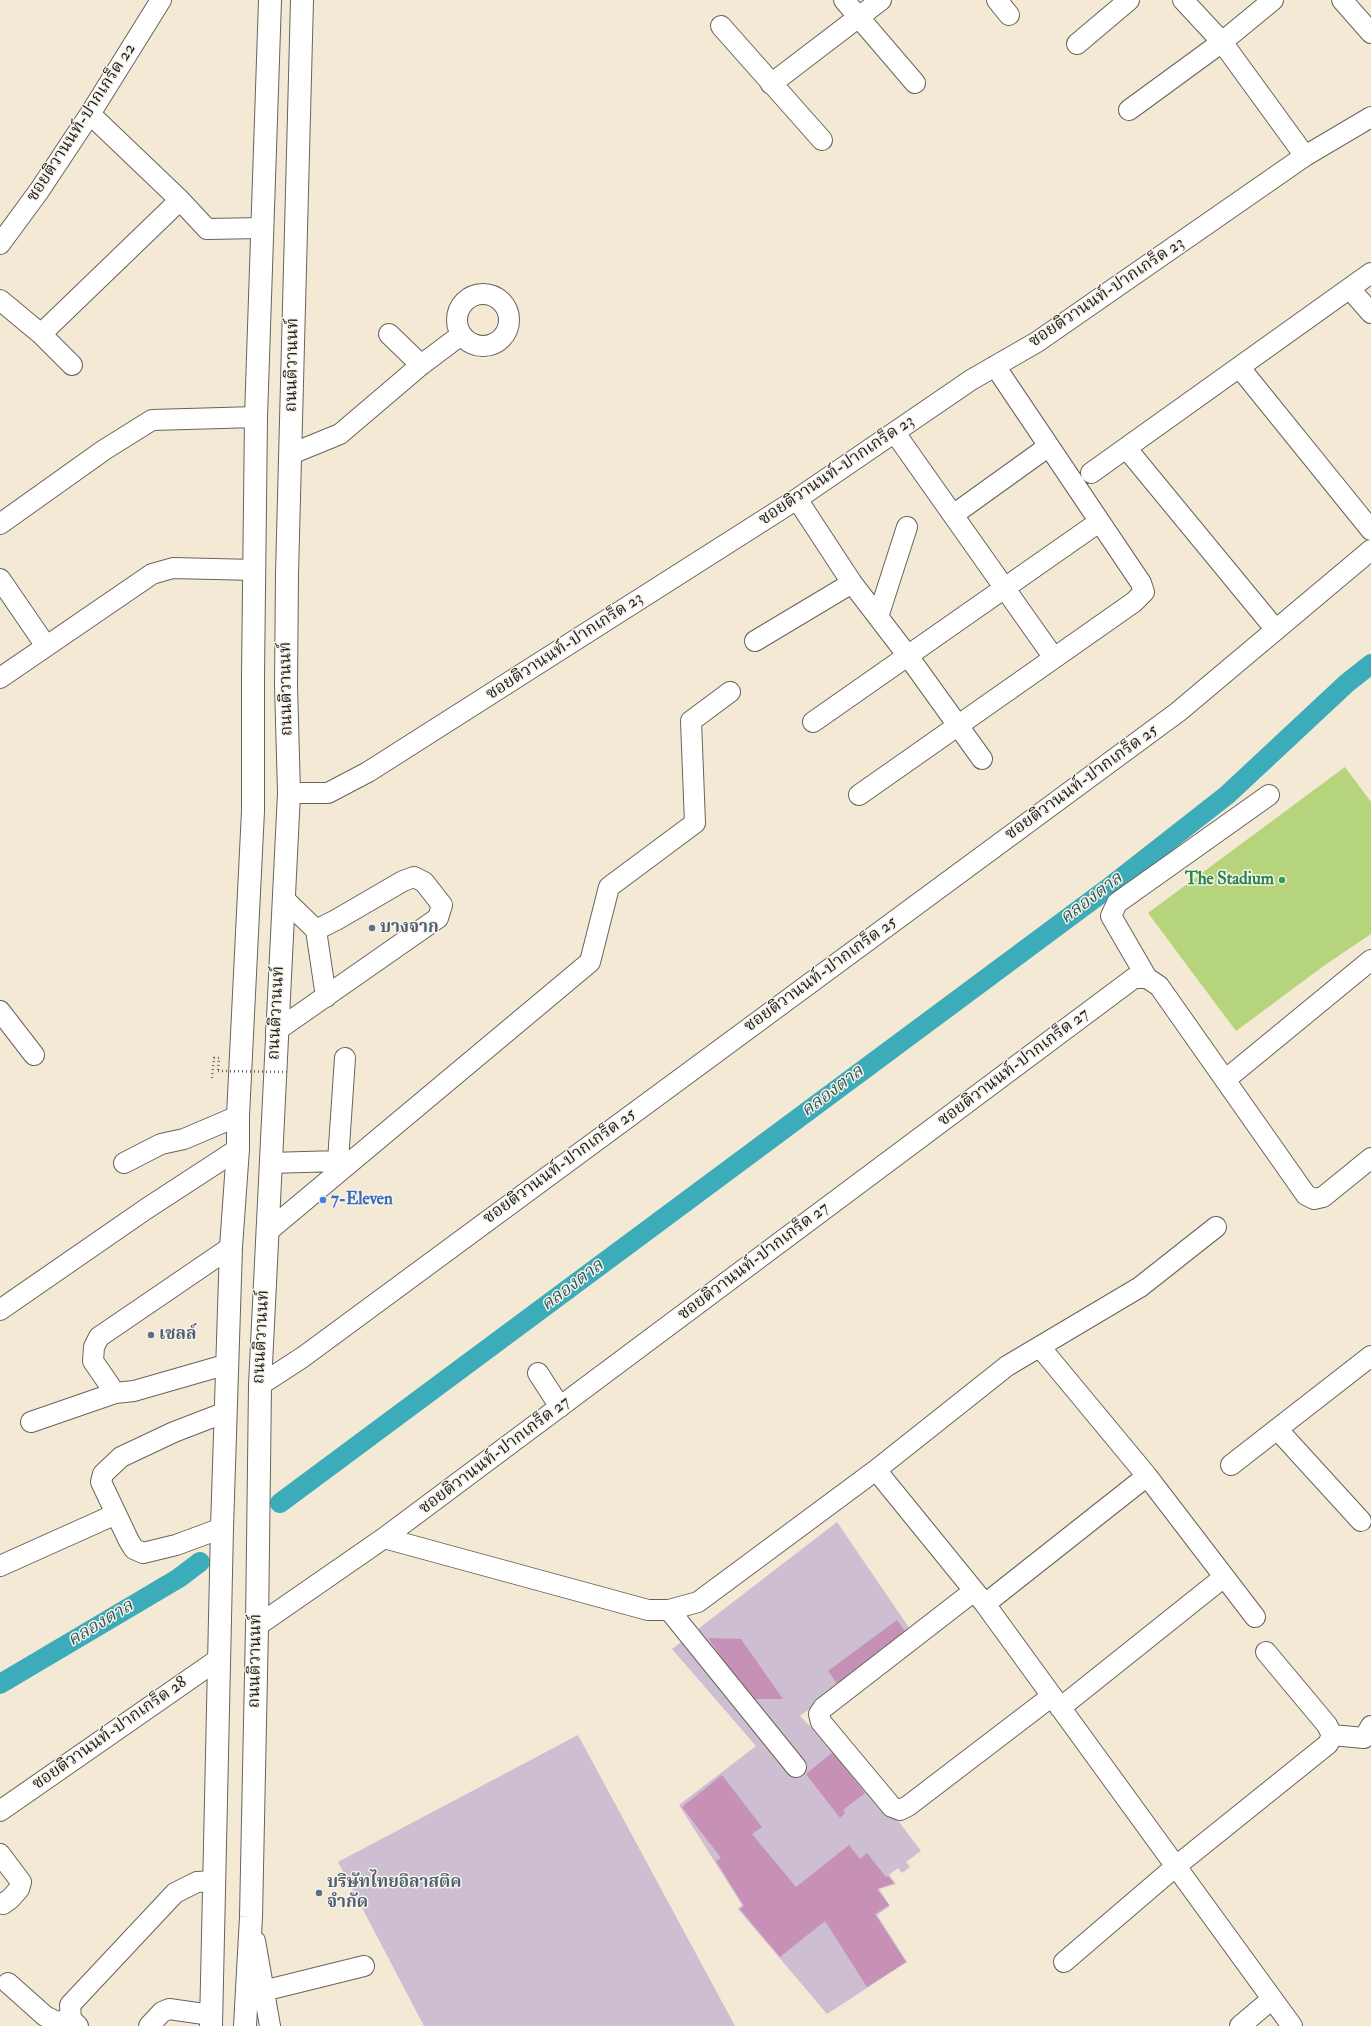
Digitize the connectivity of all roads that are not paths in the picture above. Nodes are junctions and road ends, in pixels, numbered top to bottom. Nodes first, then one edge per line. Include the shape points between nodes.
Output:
1 (161, 0) edge
2 (270, 0) edge
3 (302, 0) edge
4 (844, 0) edge
5 (881, 0) edge
6 (997, 0) edge
7 (1129, 0) edge
8 (1182, 0) edge
9 (1273, 0) edge
10 (1342, 0) edge
11 (1009, 15) dead end
12 (859, 17) junction
13 (720, 26) dead end
14 (1371, 33) edge
15 (1222, 42) junction
16 (1077, 44) dead end
17 (915, 83) dead end
18 (771, 84) junction
19 (1129, 110) dead end
20 (90, 114) junction
21 (1371, 117) edge
22 (822, 140) dead end
23 (1305, 156) junction
24 (180, 200) junction
25 (262, 228) junction
26 (0, 244) edge
27 (1371, 274) edge
28 (1350, 289) junction
29 (0, 300) edge
30 (1371, 313) edge
31 (41, 334) junction
32 (389, 334) dead end
33 (461, 335) dead end
34 (72, 365) dead end
35 (421, 365) junction
36 (995, 366) junction
37 (1240, 368) junction
38 (256, 417) junction
39 (895, 433) junction
40 (1048, 446) junction
41 (1127, 449) junction
42 (291, 454) junction
43 (1091, 473) dead end
44 (797, 499) junction
45 (953, 515) junction
46 (1099, 522) junction
47 (0, 524) edge
48 (907, 527) dead end
49 (1371, 530) edge
50 (1371, 550) edge
51 (255, 570) junction
52 (0, 579) edge
53 (852, 583) junction
54 (1005, 588) junction
55 (878, 617) junction
56 (1276, 630) junction
57 (755, 641) dead end
58 (46, 646) junction
59 (908, 656) junction
60 (1054, 658) junction
61 (0, 678) edge
62 (730, 692) dead end
63 (814, 722) dead end
64 (958, 726) junction
65 (982, 759) dead end
66 (289, 794) junction
67 (859, 795) dead end
68 (1270, 795) dead end
69 (283, 898) junction
70 (316, 930) junction
71 (1371, 960) edge
72 (1147, 978) junction
73 (326, 997) junction
74 (1, 1015) edge
75 (276, 1031) junction
76 (34, 1055) dead end
77 (345, 1058) dead end
78 (1225, 1080) junction
79 (238, 1116) junction
80 (238, 1149) junction
81 (1371, 1158) edge
82 (124, 1163) dead end
83 (270, 1163) junction
84 (1216, 1226) dead end
85 (267, 1232) junction
86 (231, 1247) junction
87 (0, 1310) edge
88 (1040, 1347) junction
89 (1371, 1356) edge
90 (228, 1364) junction
91 (538, 1373) dead end
92 (260, 1385) junction
93 (115, 1393) junction
94 (560, 1407) junction
95 (226, 1412) junction
96 (31, 1422) dead end
97 (1278, 1429) junction
98 (1232, 1465) dead end
99 (876, 1470) junction
100 (1147, 1476) junction
101 (116, 1514) junction
102 (1362, 1521) dead end
103 (222, 1528) junction
104 (384, 1538) junction
105 (0, 1566) edge
106 (1224, 1578) junction
107 (979, 1597) junction
108 (670, 1610) junction
109 (1255, 1617) dead end
110 (257, 1626) junction
111 (1266, 1652) dead end
112 (220, 1658) junction
113 (1056, 1702) junction
114 (1371, 1726) edge
115 (1332, 1735) junction
116 (796, 1767) dead end
117 (0, 1811) edge
118 (0, 1854) edge
119 (1175, 1867) junction
120 (215, 1881) junction
121 (0, 1903) edge
122 (251, 1917) junction
123 (1064, 1962) dead end
124 (364, 1966) dead end
125 (8, 1983) dead end
126 (263, 1991) junction
127 (1272, 1999) junction
128 (211, 2021) edge
129 (74, 2023) edge
130 (149, 2026) edge
131 (245, 2026) edge
132 (270, 2026) edge
133 (1240, 2026) edge
134 (1292, 2026) edge

1 - 20 street, ซอยติวานนท์-ปากเกร็ด 22
2 - 25 main road, ถนนติวานนท์
3 - 42 main road, ถนนติวานนท์
4 - 12 street
5 - 12 street
6 - 11 street
7 - 16 street
8 - 15 street
9 - 15 street
10 - 14 street
12 - 17 street
12 - 18 street
13 - 18 street
15 - 19 street
15 - 23 street
18 - 22 street
20 - 24 street
20 - 26 street, ซอยติวานนท์-ปากเกร็ด 22
21 - 23 street, ซอยติวานนท์-ปากเกร็ด 23
23 - 36 street, ซอยติวานนท์-ปากเกร็ด 23 via 1037,342
24 - 25 street via 207,229
24 - 31 street
25 - 38 main road, ถนนติวานนท์
27 - 28 street
28 - 30 street
28 - 37 street
29 - 31 street
31 - 34 street
32 - 35 street
33 - 35 street
35 - 42 street via 340,434
36 - 39 street, ซอยติวานนท์-ปากเกร็ด 23
36 - 40 street
37 - 41 street
37 - 49 street
38 - 47 street via 152,420 104,450
38 - 51 main road, ถนนติวานนท์
39 - 44 street, ซอยติวานนท์-ปากเกร็ด 23
39 - 45 street
40 - 45 street
40 - 46 street
41 - 43 street
41 - 56 street
42 - 66 main road, ถนนติวานนท์ via 286,677
44 - 53 street
44 - 66 street, ซอยติวานนท์-ปากเกร็ด 23 via 368,772 328,793
45 - 54 street
46 - 54 street
46 - 60 street via 1141,583 1144,592 1134,602
48 - 55 street
50 - 56 street, ซอยติวานนท์-ปากเกร็ด 25
51 - 58 street via 173,568 152,574
51 - 79 main road, ถนนติวานนท์ via 253,811
52 - 58 street
53 - 55 street
53 - 57 street
54 - 59 street
54 - 60 street
55 - 59 street
56 - 92 street, ซอยติวานนท์-ปากเกร็ด 25 via 1172,717 309,1352
58 - 61 street
59 - 63 street
59 - 64 street
60 - 64 street
62 - 85 street via 691,721 695,823 609,887 590,962
64 - 65 street
64 - 67 street
66 - 69 main road, ถนนติวานนท์
68 - 72 street via 1117,903 1111,916
69 - 70 street
69 - 75 main road, ถนนติวานนท์
70 - 73 street
70 - 73 street via 414,877 424,882 442,905 438,918
71 - 78 street
72 - 78 street via 1159,986
72 - 94 street, ซอยติวานนท์-ปากเกร็ด 27 via 1134,978
73 - 75 street
74 - 76 street
75 - 83 main road, ถนนติวานนท์
77 - 83 street via 338,1161
78 - 81 street via 1306,1195 1314,1199 1323,1197
79 - 80 main road, ถนนติวานนท์
79 - 82 street via 184,1139 161,1144
80 - 86 main road, ถนนติวานนท์
80 - 87 street
83 - 85 main road, ถนนติวานนท์
84 - 88 street via 1140,1287
85 - 92 main road, ถนนติวานนท์
86 - 90 main road, ถนนติวานนท์
86 - 93 street via 99,1337 94,1347 93,1361
88 - 99 street via 1007,1366
88 - 100 street
89 - 97 street
90 - 93 street via 134,1392
90 - 95 main road, ถนนติวานนท์
91 - 94 street
92 - 110 main road, ถนนติวานนท์
93 - 96 street
94 - 104 street, ซอยติวานนท์-ปากเกร็ด 27
95 - 101 street via 141,1447 121,1457 108,1468 101,1482
95 - 103 main road, ถนนติวานนท์
97 - 98 street
97 - 102 street
99 - 107 street
99 - 108 street via 698,1602
100 - 106 street
100 - 107 street
101 - 103 street via 134,1549 142,1553 176,1545
101 - 105 street
103 - 112 main road, ถนนติวานนท์
104 - 108 street via 648,1610
104 - 110 street, ซอยติวานนท์-ปากเกร็ด 27
106 - 109 street
106 - 113 street
107 - 113 street
107 - 113 street via 824,1708 819,1714 821,1722 892,1808 900,1810
108 - 116 street
110 - 122 main road, ถนนติวานนท์
111 - 115 street via 1327,1725
112 - 117 street, ซอยติวานนท์-ปากเกร็ด 28
112 - 120 main road, ถนนติวานนท์
113 - 119 street
114 - 115 street via 1364,1738
115 - 119 street via 1328,1744
118 - 121 street via 21,1882 20,1889 10,1899 3,1904
119 - 123 street
119 - 127 street
120 - 128 main road, ถนนติวานนท์
120 - 129 street via 197,1882 175,1893 70,2005
122 - 126 street
122 - 131 main road, ถนนติวานนท์
124 - 126 street
125 - 129 street via 44,2016 56,2022
126 - 132 street
127 - 133 street
127 - 134 street
128 - 130 street via 169,2009 162,2012

